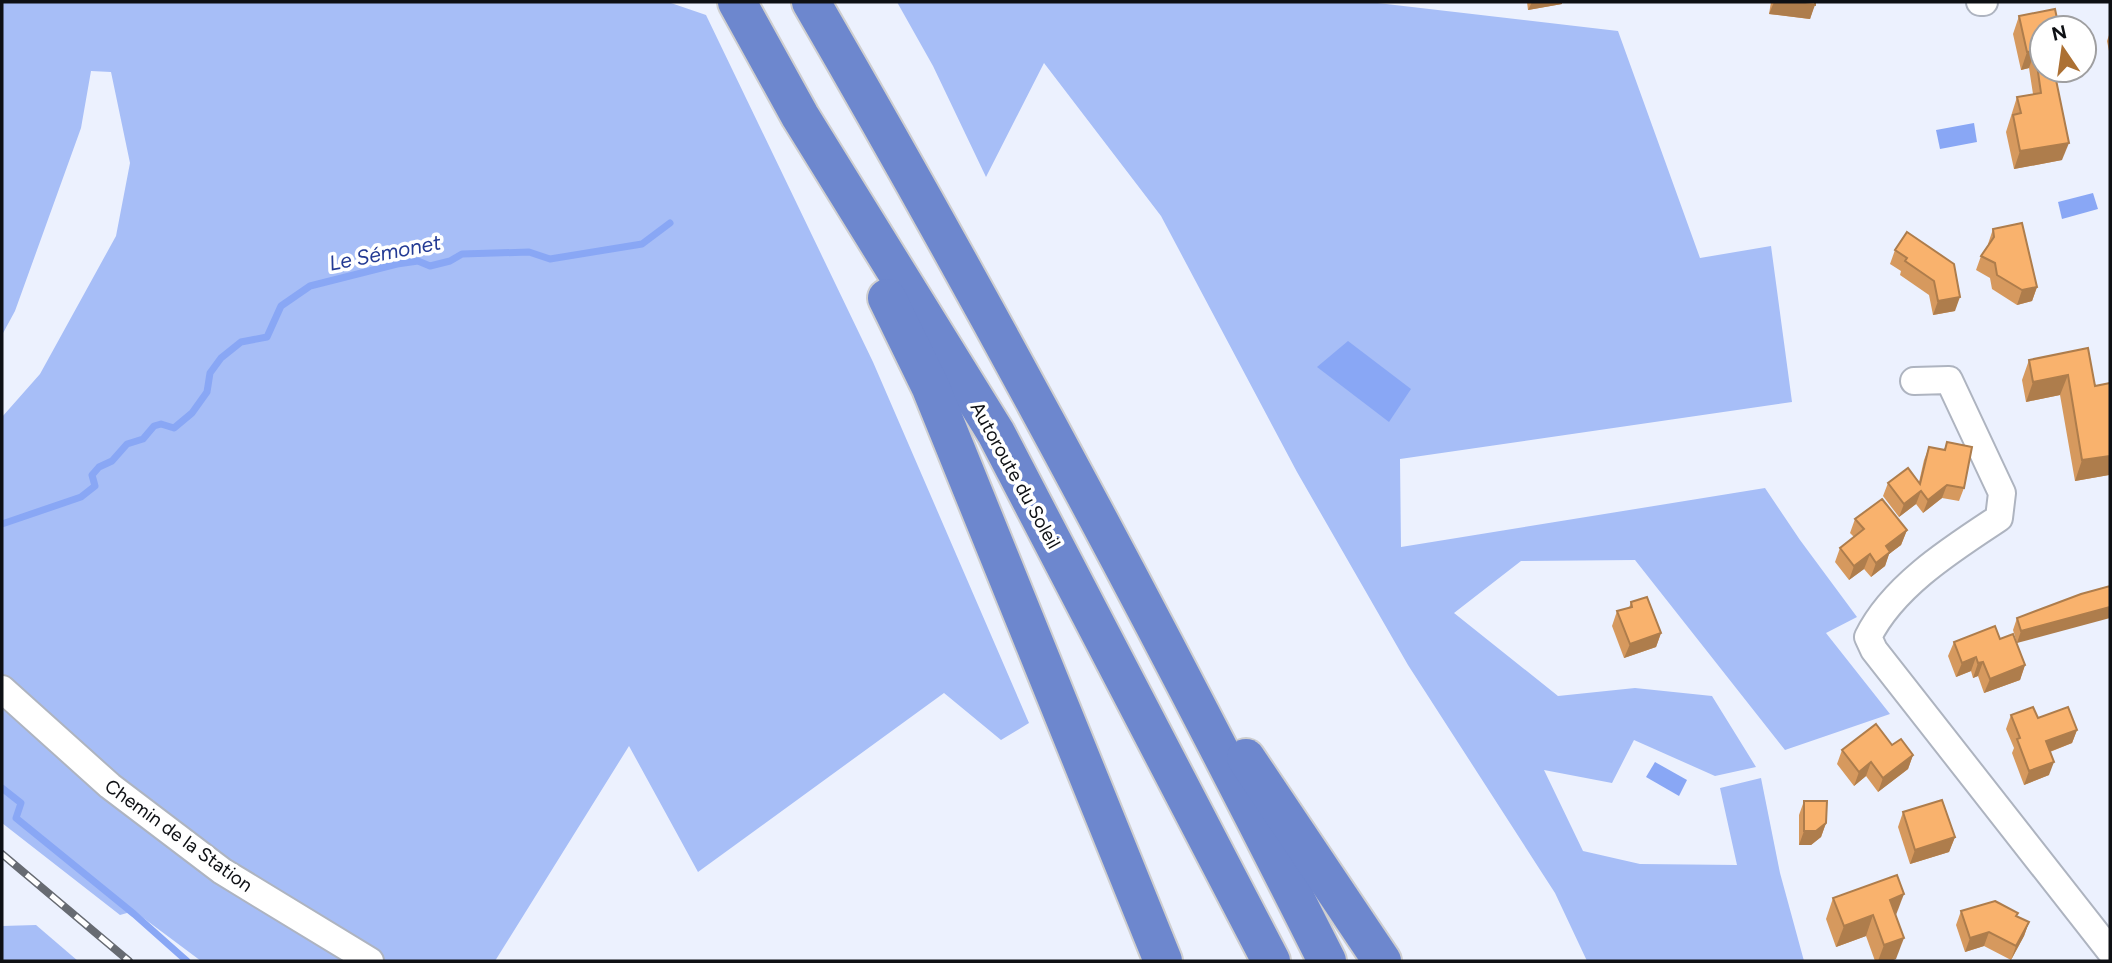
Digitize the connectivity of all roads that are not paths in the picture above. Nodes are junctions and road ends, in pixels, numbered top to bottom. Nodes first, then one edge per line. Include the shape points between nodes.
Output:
1 (737, 2) edge
2 (811, 2) edge
3 (800, 116) junction
4 (1914, 381) dead end
5 (1156, 626) junction
6 (2, 689) edge
7 (2110, 951) edge
8 (370, 961) edge
9 (1163, 961) edge
10 (1271, 961) edge
11 (1327, 961) edge
12 (1382, 961) edge

1 - 3 highway, Autoroute du Soleil
2 - 5 highway via 1048,422
3 - 9 highway via 931,388
3 - 10 highway, Autoroute du Soleil via 996,433
4 - 7 street via 1949,380 2002,493 1999,518 1936,560 1877,618 1868,637
5 - 11 highway
5 - 12 highway
6 - 8 street, Chemin de la Station via 110,786 222,871

